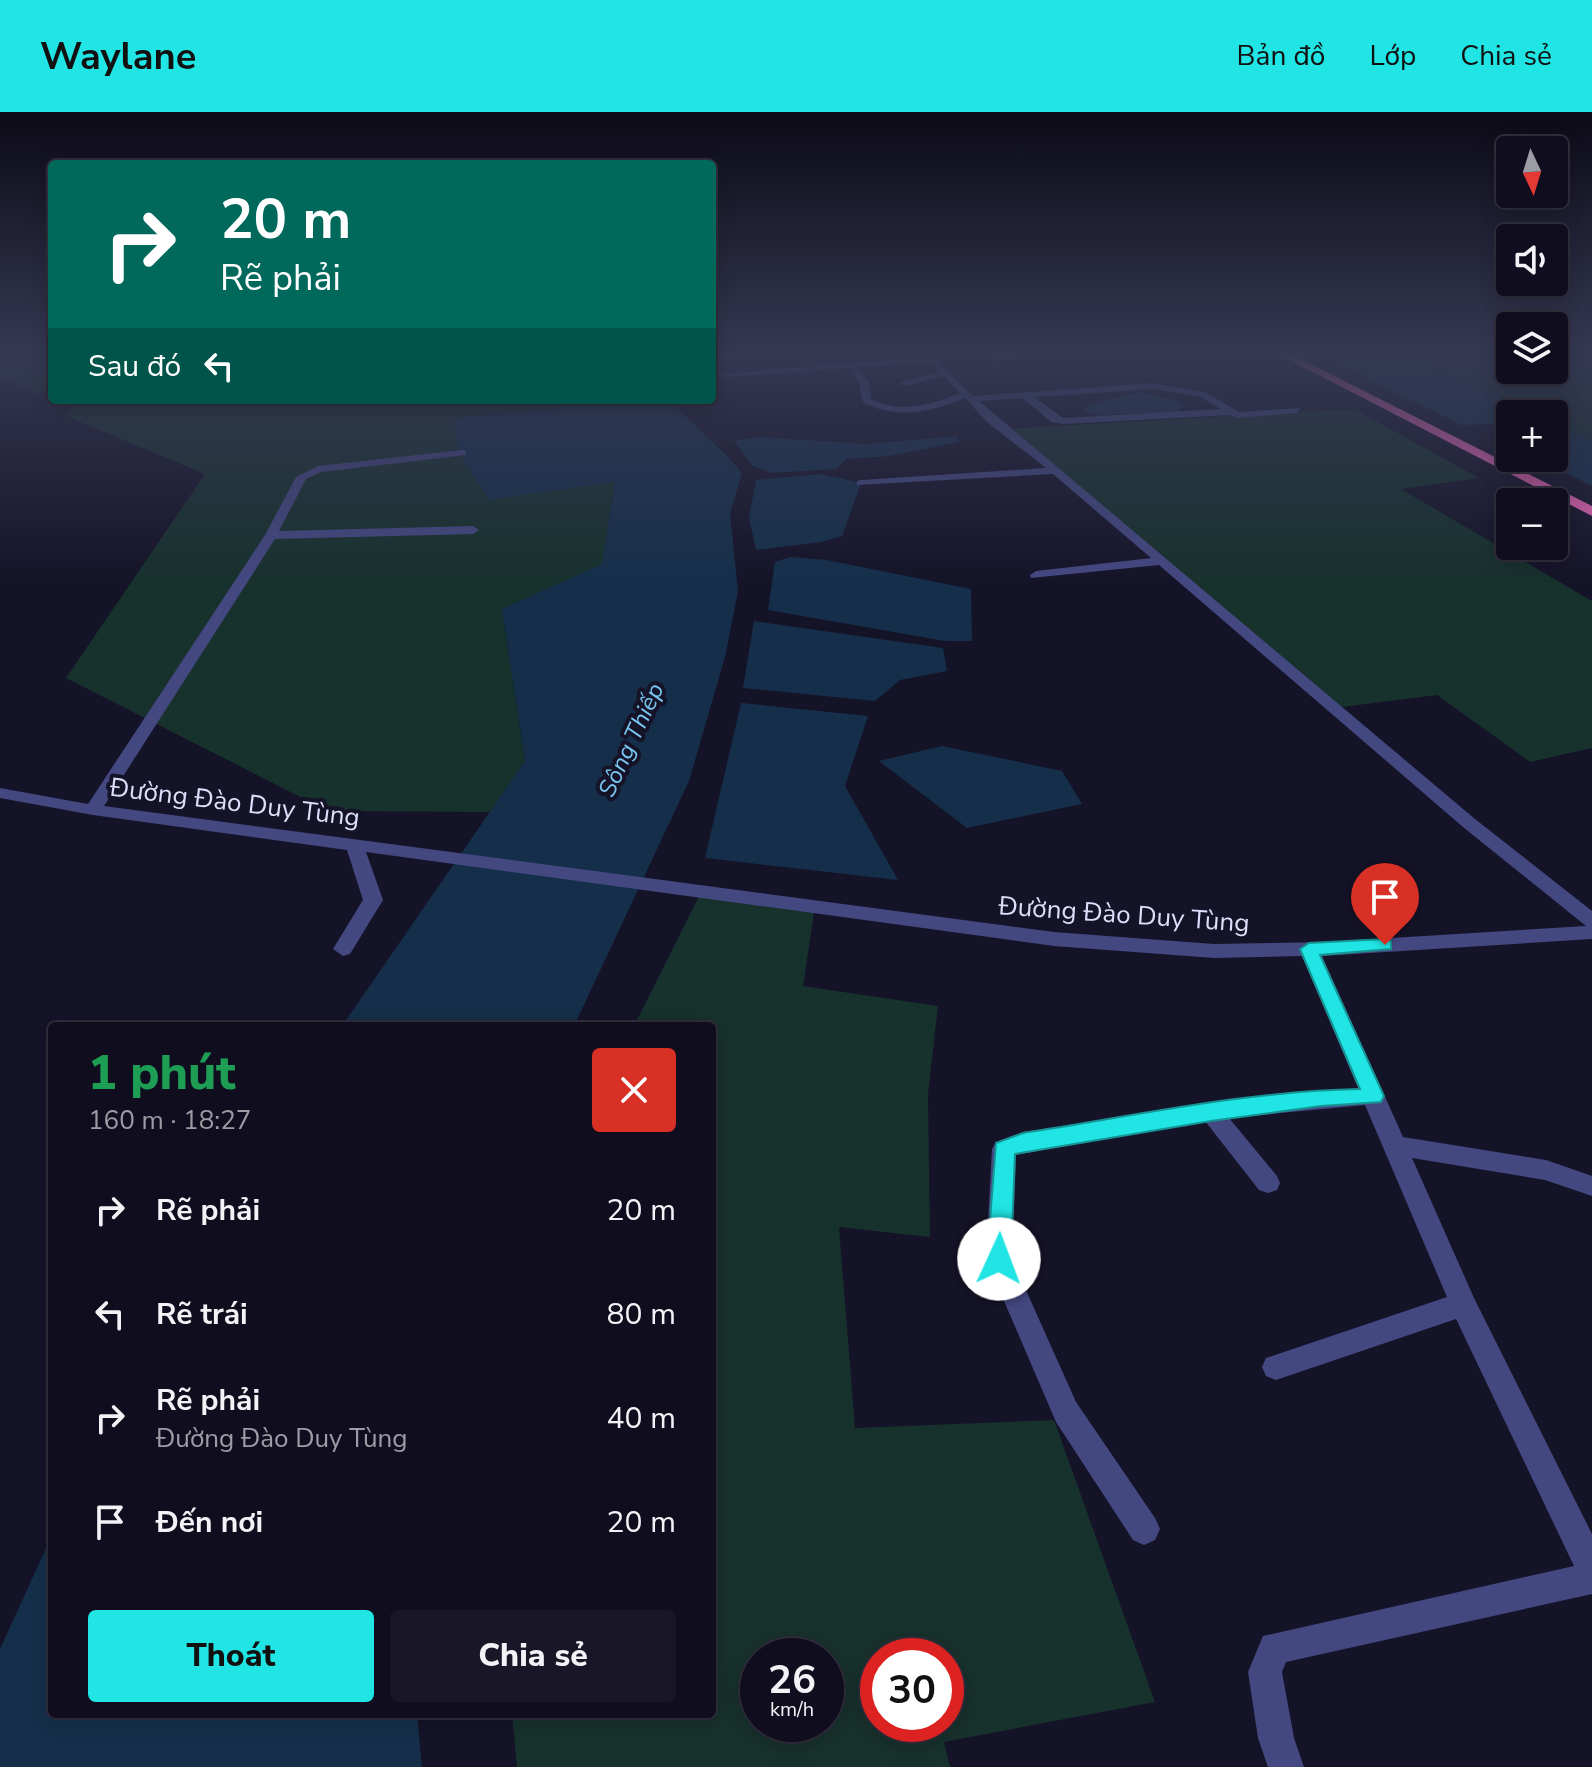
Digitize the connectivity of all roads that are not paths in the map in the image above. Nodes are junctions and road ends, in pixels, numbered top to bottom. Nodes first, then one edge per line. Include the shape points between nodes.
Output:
1 (1002, 429) edge
2 (1430, 429) edge
3 (462, 453) dead end
4 (1054, 471) junction
5 (861, 483) dead end
6 (1592, 512) edge
7 (473, 530) dead end
8 (271, 535) junction
9 (1161, 561) junction
10 (1036, 575) dead end
11 (1, 795) edge
12 (93, 810) junction
13 (354, 843) junction
14 (1592, 921) edge
15 (1592, 932) edge
16 (343, 949) dead end
17 (1309, 949) junction
18 (1374, 1096) junction
19 (1211, 1112) junction
20 (1396, 1146) junction
21 (1592, 1169) edge
22 (1546, 1170) junction
23 (1268, 1183) dead end
24 (1592, 1186) edge
25 (1463, 1304) junction
26 (1276, 1367) dead end
27 (1144, 1529) dead end
28 (1592, 1568) edge
29 (1592, 1578) edge
30 (1286, 1767) edge

1 - 4 street
2 - 6 highway
3 - 8 street via 306,473
4 - 5 street
4 - 9 street
7 - 8 street
8 - 12 street
9 - 10 street
9 - 14 street
11 - 12 street, Đường Đào Duy Tùng
12 - 13 street, Đường Đào Duy Tùng
13 - 16 street via 373,900
13 - 17 street, Đường Đào Duy Tùng via 1054,939 1214,951
15 - 17 street, Đường Đào Duy Tùng
17 - 18 street
18 - 19 street
18 - 20 street
19 - 23 street
19 - 27 street via 1004,1149 999,1259 1066,1412
20 - 22 street
20 - 25 street
21 - 22 street
22 - 24 street
25 - 26 street
25 - 28 street
29 - 30 street via 1275,1648 1265,1672

